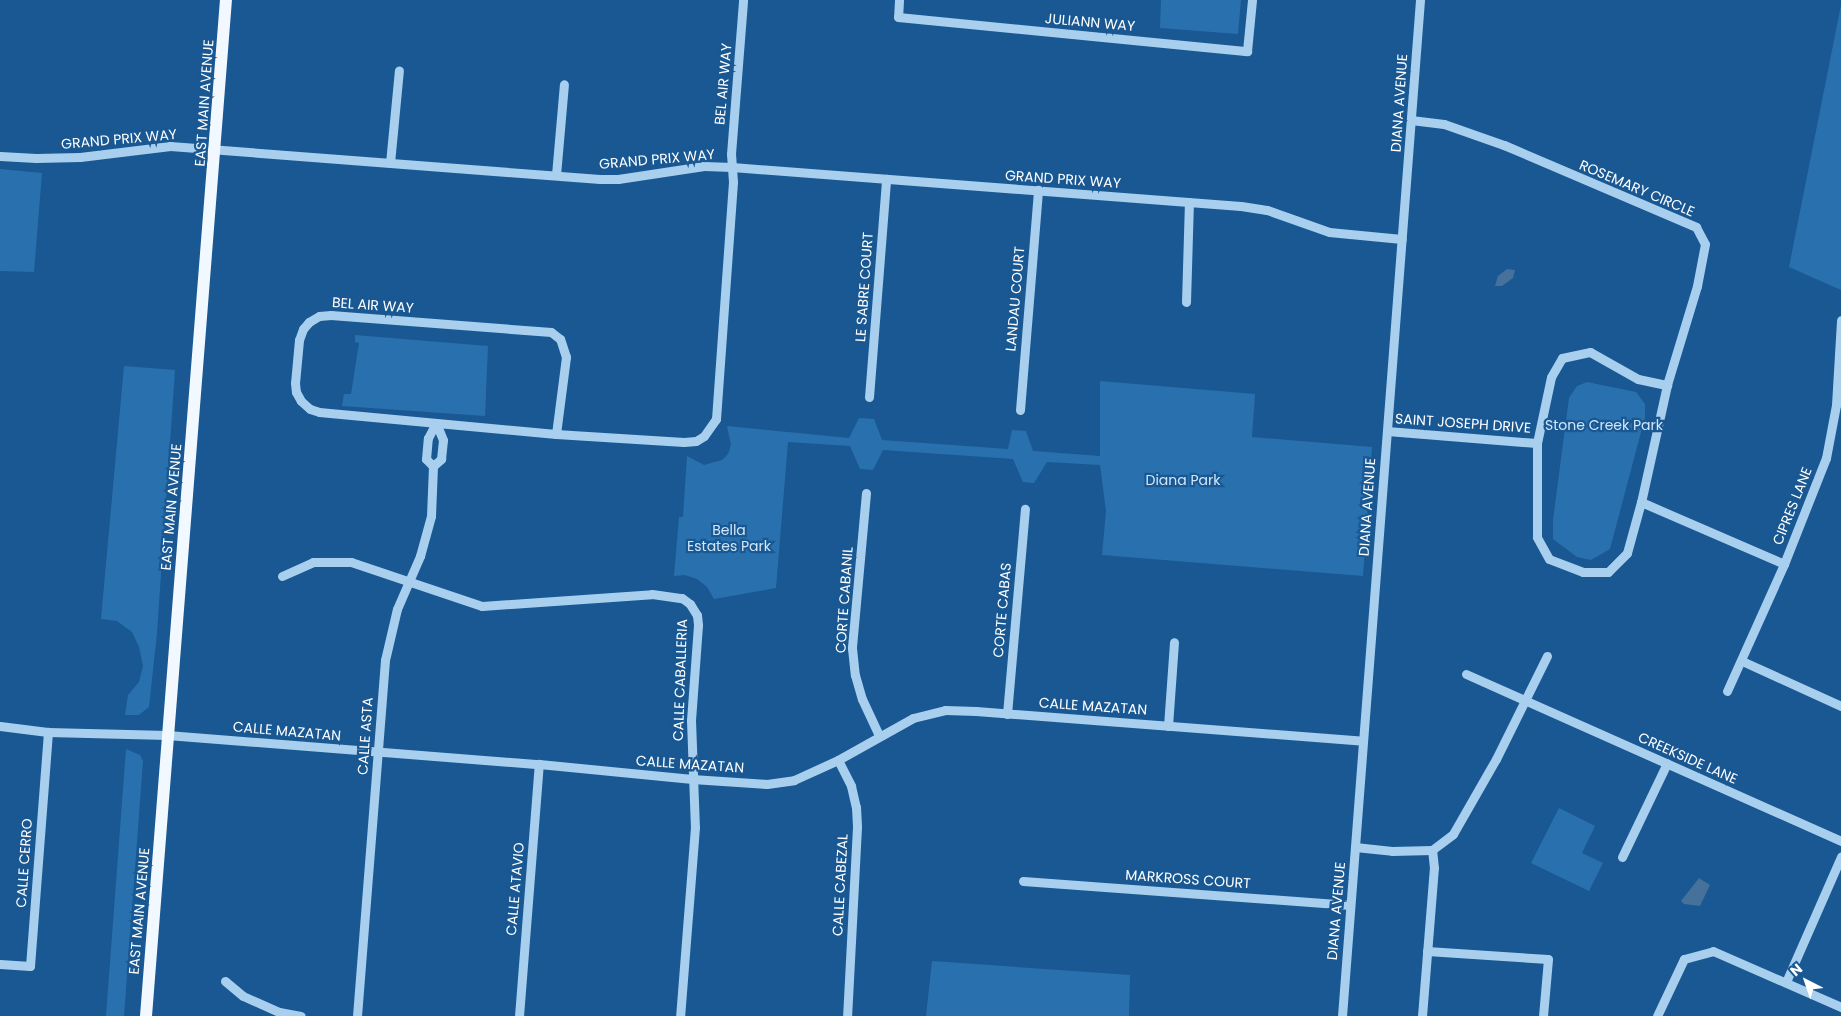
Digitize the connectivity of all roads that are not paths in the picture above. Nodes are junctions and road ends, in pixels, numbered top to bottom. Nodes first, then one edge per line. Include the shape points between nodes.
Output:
1 (226, 0) edge
2 (742, 0) edge
3 (899, 0) edge
4 (1252, 0) edge
5 (1420, 0) edge
6 (399, 70) dead end
7 (564, 84) dead end
8 (1411, 120) junction
9 (215, 150) junction
10 (0, 156) edge
11 (390, 163) junction
12 (732, 167) junction
13 (556, 176) junction
14 (886, 179) junction
15 (1038, 190) junction
16 (1189, 202) junction
17 (1402, 239) junction
18 (1186, 302) dead end
19 (1841, 320) edge
20 (1667, 385) junction
21 (869, 397) dead end
22 (1020, 410) dead end
23 (436, 423) junction
24 (1387, 431) junction
25 (556, 434) junction
26 (1537, 443) junction
27 (433, 466) junction
28 (866, 493) dead end
29 (1641, 502) junction
30 (1025, 509) dead end
31 (1784, 564) junction
32 (282, 576) dead end
33 (409, 580) junction
34 (1174, 642) dead end
35 (1547, 656) dead end
36 (1742, 661) junction
37 (1466, 674) dead end
38 (1727, 691) dead end
39 (1524, 700) junction
40 (1841, 706) edge
41 (1007, 714) junction
42 (0, 726) edge
43 (1168, 726) junction
44 (48, 732) junction
45 (167, 735) junction
46 (879, 735) junction
47 (1363, 741) junction
48 (377, 752) junction
49 (838, 760) junction
50 (1667, 763) junction
51 (539, 764) junction
52 (692, 779) junction
53 (1841, 841) edge
54 (1355, 847) junction
55 (1432, 850) junction
56 (1622, 857) dead end
57 (1841, 857) edge
58 (1023, 880) dead end
59 (1350, 905) junction
60 (1428, 951) junction
61 (0, 964) edge
62 (225, 981) dead end
63 (1786, 982) junction
64 (1841, 1007) edge
65 (146, 1016) edge
66 (301, 1016) edge
67 (357, 1016) edge
68 (519, 1016) edge
69 (680, 1016) edge
70 (847, 1016) edge
71 (1342, 1016) edge
72 (1422, 1016) edge
73 (1543, 1016) edge
74 (1657, 1016) edge

1 - 9 main road, EAST MAIN AVENUE
2 - 12 street, BEL AIR WAY
3 - 4 street, JULIANN WAY via 898,17 1247,50
5 - 8 street, DIANA AVENUE
6 - 11 street
7 - 13 street
8 - 17 street, DIANA AVENUE
8 - 20 street, ROSEMARY CIRCLE via 1467,130 1696,227 1706,244 1697,286
9 - 10 street, GRAND PRIX WAY via 170,146 80,158
9 - 11 street, GRAND PRIX WAY
9 - 45 main road, EAST MAIN AVENUE
11 - 13 street, GRAND PRIX WAY
12 - 13 street, GRAND PRIX WAY via 704,166 618,179
12 - 14 street, GRAND PRIX WAY
12 - 25 street, BEL AIR WAY via 716,419 711,429 696,441 684,442
14 - 15 street, GRAND PRIX WAY
14 - 21 street, LE SABRE COURT
15 - 16 street, GRAND PRIX WAY
15 - 22 street, LANDAU COURT
16 - 17 street, GRAND PRIX WAY via 1267,210 1329,232
16 - 18 street
17 - 24 street, DIANA AVENUE
19 - 31 street, CIPRES LANE via 1836,405 1826,458
20 - 26 street, ROSEMARY CIRCLE via 1638,379 1590,352 1562,358 1551,377
20 - 29 street, ROSEMARY CIRCLE
23 - 25 street, BEL AIR WAY
23 - 25 street, BEL AIR WAY via 310,409 301,402 295,383 303,329 320,316 331,315 550,332 560,339 566,357
23 - 27 street, CALLE ASTA via 428,438 426,452 426,459
23 - 27 street, CALLE ASTA via 443,440 441,459
24 - 26 street, SAINT JOSEPH DRIVE
24 - 47 street, DIANA AVENUE
26 - 29 street, ROSEMARY CIRCLE via 1537,537 1549,559 1583,572 1608,572 1627,553
27 - 33 street, CALLE ASTA via 431,516 420,556
28 - 46 street, CORTE CABANIL via 852,648 862,700
29 - 31 street
30 - 41 street, CORTE CABAS
31 - 36 street, CIPRES LANE
32 - 33 street, CALLE CABALLERIA via 312,562 351,562
33 - 48 street, CALLE ASTA via 397,609 385,660
33 - 52 street, CALLE CABALLERIA via 482,606 652,594 682,598 697,615 698,625 691,720
34 - 43 street
35 - 39 street
36 - 38 street, CIPRES LANE
36 - 40 street
37 - 39 street, CREEKSIDE LANE
39 - 50 street, CREEKSIDE LANE
39 - 55 street via 1496,760 1453,834
41 - 43 street, CALLE MAZATAN
41 - 46 street, CALLE MAZATAN via 945,710 913,718
42 - 44 street, CALLE MAZATAN
43 - 47 street, CALLE MAZATAN
44 - 45 street, CALLE MAZATAN
44 - 61 street, CALLE CERRO via 30,966
45 - 48 street, CALLE MAZATAN
45 - 65 main road, EAST MAIN AVENUE
46 - 49 street, CALLE MAZATAN
47 - 54 street, DIANA AVENUE
48 - 51 street, CALLE MAZATAN
48 - 67 street, CALLE ASTA
49 - 52 street, CALLE MAZATAN via 794,780 767,784
49 - 70 street, CALLE CABEZAL via 851,786 857,827
50 - 53 street, CREEKSIDE LANE
50 - 56 street
51 - 52 street, CALLE MAZATAN
51 - 68 street, CALLE ATAVIO
52 - 69 street, CALLE CABALLERIA via 695,827
54 - 55 street via 1392,851
54 - 59 street, DIANA AVENUE
55 - 60 street via 1434,868
57 - 63 street
58 - 59 street, MARKROSS COURT
59 - 71 street, DIANA AVENUE
60 - 72 street
60 - 73 street via 1548,958
62 - 66 street via 243,996 279,1012
63 - 64 street
63 - 74 street via 1714,951 1684,959

